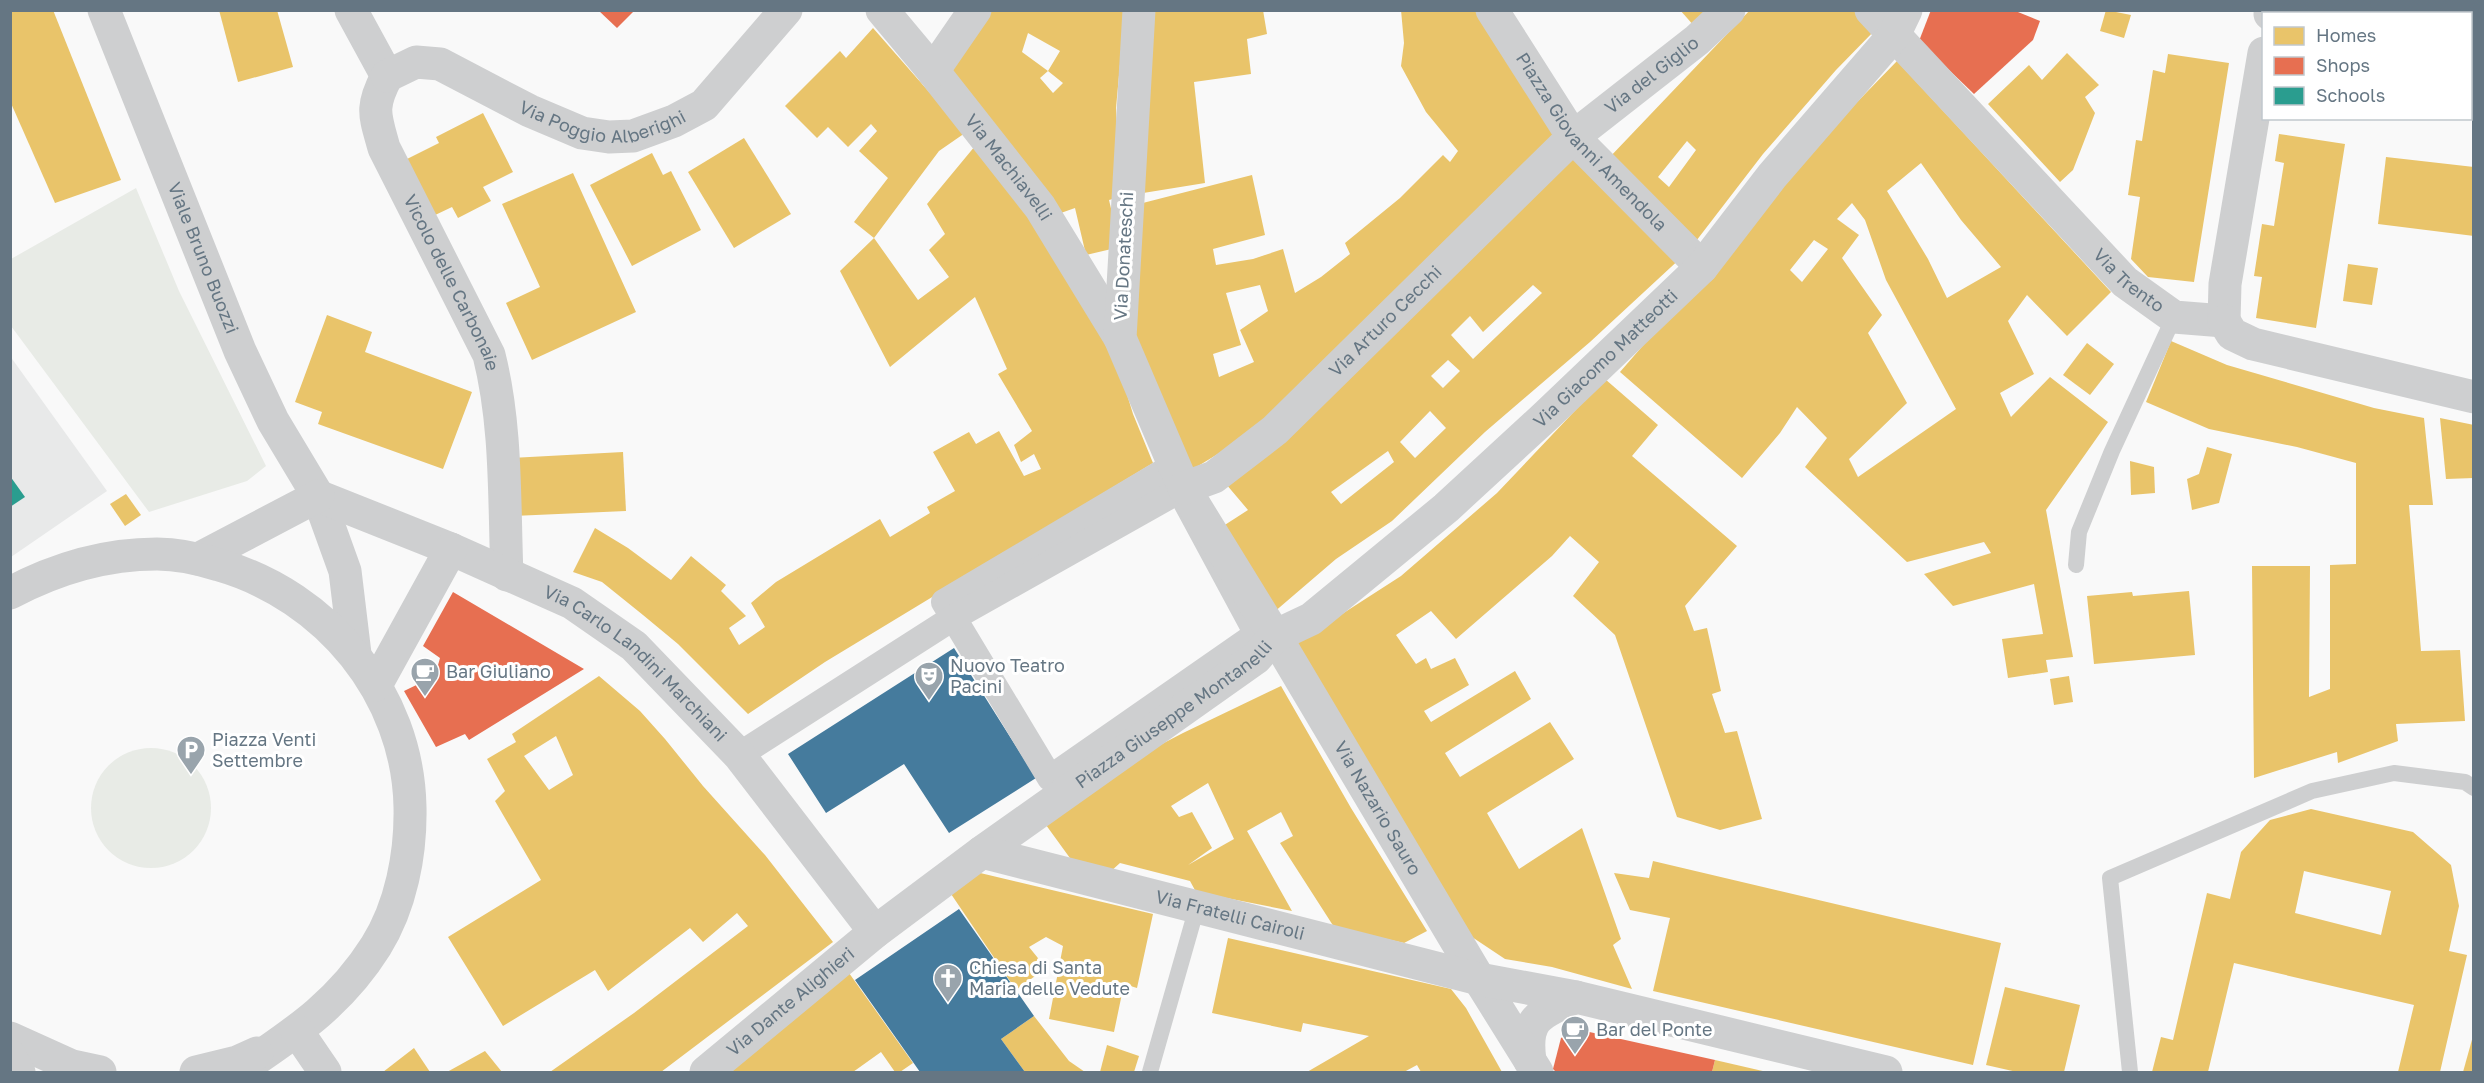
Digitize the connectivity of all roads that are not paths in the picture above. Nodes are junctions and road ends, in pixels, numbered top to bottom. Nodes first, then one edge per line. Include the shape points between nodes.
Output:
1 (104, 10) edge
2 (351, 10) edge
3 (786, 10) edge
4 (882, 10) edge
5 (975, 10) edge
6 (1139, 10) edge
7 (1492, 10) edge
8 (1729, 10) edge
9 (1871, 10) edge
10 (1900, 23) edge
11 (2262, 65) edge
12 (933, 71) junction
13 (387, 76) junction
14 (1573, 137) junction
15 (1702, 267) junction
16 (2174, 317) junction
17 (2224, 321) junction
18 (1120, 338) junction
19 (2474, 397) edge
20 (1181, 489) junction
21 (318, 496) junction
22 (451, 549) junction
23 (198, 559) junction
24 (2076, 565) dead end
25 (507, 575) junction
26 (10, 593) edge
27 (953, 618) junction
28 (1275, 636) junction
29 (355, 654) junction
30 (376, 685) junction
31 (739, 755) junction
32 (2474, 788) edge
33 (982, 852) junction
34 (1197, 907) junction
35 (875, 932) junction
36 (1479, 979) junction
37 (1576, 997) junction
38 (297, 1031) junction
39 (10, 1038) edge
40 (10, 1056) edge
41 (1534, 1067) edge
42 (19, 1072) edge
43 (100, 1072) edge
44 (196, 1072) edge
45 (237, 1072) edge
46 (325, 1072) edge
47 (705, 1072) edge
48 (1150, 1072) edge
49 (1886, 1072) edge
50 (2130, 1072) edge

1 - 21 street, Viale Bruno Buozzi via 240,351 273,421
2 - 13 street
3 - 13 street, Via Poggio Alberighi via 704,105 633,136 582,133 440,64 416,62
4 - 12 street, Via Machiavelli
5 - 12 street
6 - 18 street, Via Donateschi
7 - 14 street, Piazza Giovanni Amendola
8 - 14 street, Via del Giglio
9 - 10 street, Via Trento
10 - 15 street, Via Giacomo Matteotti
10 - 16 street, Via Trento via 2125,282
11 - 17 street via 2225,284
12 - 18 street, Via Machiavelli via 1040,207
13 - 25 street, Vicolo delle Carbonaie via 377,95 374,113 384,148 489,355 496,383
14 - 15 street, Piazza Giovanni Amendola
14 - 20 street, Via Arturo Cecchi via 1275,430 1214,477
15 - 28 street, Via Giacomo Matteotti via 1446,508 1311,619
16 - 17 street, Via Trento
16 - 24 lane via 2079,532
17 - 19 street via 2232,334 2253,344
18 - 20 street, Via Donateschi
20 - 27 street
20 - 27 street, Piazza Giuseppe Montanelli via 1257,634 1050,778
20 - 28 street, Piazza Giuseppe Montanelli
21 - 22 street, Via Carlo Landini Marchiani
21 - 23 street
21 - 29 street via 345,571
22 - 25 street, Via Carlo Landini Marchiani
22 - 30 street
23 - 26 street via 159,554 82,562
23 - 29 street via 243,572 285,592 323,620
25 - 31 street, Via Carlo Landini Marchiani via 572,603 634,646
27 - 31 street
28 - 33 street, Piazza Giuseppe Montanelli via 1256,658
28 - 36 street, Via Nazario Sauro
29 - 30 street
30 - 38 street via 392,719 410,791 411,831 405,870 377,944 355,977
31 - 35 street, Via Carlo Landini Marchiani
32 - 50 lane via 2465,782 2394,773 2312,791 2110,878
33 - 34 street, Via Fratelli Cairoli
33 - 35 street, Piazza Giuseppe Montanelli
34 - 36 street, Via Fratelli Cairoli
34 - 48 lane
35 - 47 street, Via Dante Alighieri
36 - 37 street, Via Fratelli Cairoli
36 - 41 street, Via Nazario Sauro
37 - 41 street via 1540,1014 1527,1041
37 - 49 street, Via Fratelli Cairoli
38 - 44 street via 237,1062
38 - 45 street
38 - 46 street
39 - 43 street via 72,1066
40 - 42 street

